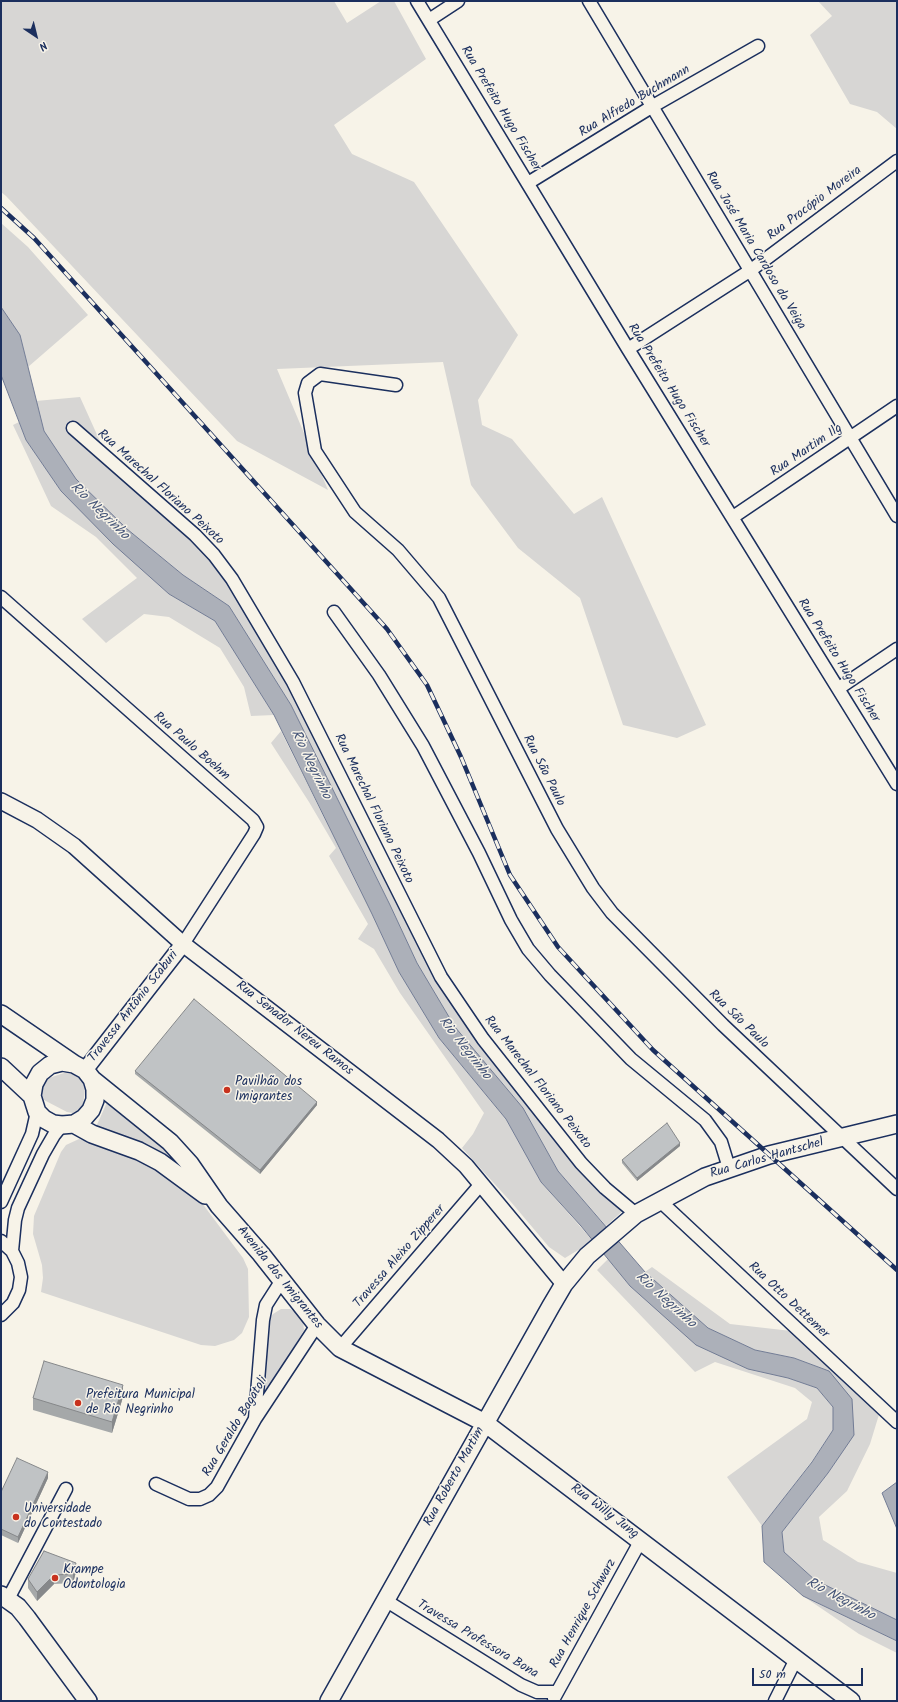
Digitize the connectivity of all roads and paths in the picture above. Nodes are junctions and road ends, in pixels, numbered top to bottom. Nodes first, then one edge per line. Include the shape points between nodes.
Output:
1 (417, 1) edge
2 (458, 1) edge
3 (589, 1) edge
4 (429, 20) junction
5 (758, 46) dead end
6 (653, 106) junction
7 (897, 160) edge
8 (528, 183) junction
9 (751, 270) junction
10 (628, 349) junction
11 (396, 385) dead end
12 (897, 406) edge
13 (73, 428) dead end
14 (850, 439) junction
15 (897, 516) edge
16 (732, 517) junction
17 (1, 597) edge
18 (334, 612) dead end
19 (897, 649) edge
20 (839, 688) junction
21 (897, 784) edge
22 (1, 801) edge
23 (183, 944) junction
24 (1, 1014) edge
25 (1, 1067) edge
26 (83, 1071) junction
27 (35, 1104) junction
28 (897, 1124) edge
29 (68, 1125) junction
30 (841, 1138) junction
31 (729, 1168) junction
32 (481, 1184) junction
33 (897, 1190) edge
34 (659, 1200) junction
35 (1, 1202) edge
36 (219, 1206) junction
37 (630, 1219) junction
38 (1, 1241) edge
39 (12, 1251) junction
40 (587, 1256) joint
41 (282, 1280) junction
42 (564, 1284) junction
43 (1, 1315) edge
44 (317, 1325) junction
45 (340, 1348) junction
46 (255, 1419) junction
47 (897, 1422) edge
48 (485, 1423) junction
49 (156, 1484) dead end
50 (66, 1489) dead end
51 (641, 1540) junction
52 (5, 1597) edge
53 (385, 1600) junction
54 (796, 1659) junction
55 (555, 1697) edge
56 (88, 1701) edge
57 (329, 1701) edge
58 (775, 1701) edge
59 (851, 1701) edge

1 - 4 street, Rua Prefeito Hugo Fischer
2 - 4 street
3 - 6 street, Rua José Maria Cardoso da Veiga
4 - 8 street, Rua Prefeito Hugo Fischer
5 - 6 street, Rua Alfredo Buchmann
6 - 8 street, Rua Alfredo Buchmann
6 - 9 street, Rua José Maria Cardoso da Veiga
7 - 9 street, Rua Procópio Moreira
8 - 10 street, Rua Prefeito Hugo Fischer
9 - 10 street, Rua Procópio Moreira
9 - 14 street, Rua José Maria Cardoso da Veiga
10 - 16 street, Rua Prefeito Hugo Fischer
11 - 30 street, Rua São Paulo via 320,374 308,383 305,394 315,451 355,512 398,550 439,598 557,829 607,907 649,952
12 - 14 street, Rua Martim Ilg
13 - 37 street, Rua Marechal Floriano Peixoto via 195,535 232,579 293,682 441,977 483,1039 581,1163
14 - 15 street, Rua José Maria Cardoso da Veiga
14 - 16 street, Rua Martim Ilg
16 - 20 street, Rua Prefeito Hugo Fischer
17 - 23 street, Rua Paulo Boehm via 253,820 257,827
18 - 31 street via 379,675 423,746 511,920 528,948 550,976 631,1059 705,1120 721,1142
19 - 20 street
20 - 21 street, Rua Prefeito Hugo Fischer
22 - 23 street, Rua Senador Nereu Ramos via 37,820 74,846
23 - 26 street, Travessa Antônio Scaburi
23 - 32 street, Rua Senador Nereu Ramos via 438,1140
24 - 26 main road, Avenida dos Imigrantes
25 - 27 main road, Avenida dos Imigrantes
26 - 27 main road via 62,1062 50,1066 40,1073 34,1084
26 - 29 main road via 95,1089 95,1100 84,1118
26 - 36 main road, Avenida dos Imigrantes via 170,1142 190,1164
27 - 29 main road, Avenida dos Imigrantes via 44,1119 53,1124
27 - 35 street via 32,1134
28 - 30 main road, Rua Carlos Hantschel
29 - 36 main road, Avenida dos Imigrantes via 139,1151 160,1162
29 - 39 street via 54,1135 18,1208
30 - 31 main road, Rua Carlos Hantschel
30 - 33 street, Rua São Paulo
31 - 34 main road, Rua Carlos Hantschel
32 - 42 street, Rua Senador Nereu Ramos
32 - 45 street, Travessa Aleixo Zipperer
34 - 37 main road, Rua Carlos Hantschel
34 - 47 street, Rua Otto Dettemer
36 - 41 main road, Avenida dos Imigrantes
37 - 40 main road, Rua Carlos Hantschel
38 - 39 street
39 - 43 street via 21,1277 19,1290 13,1303
40 - 42 main road, Rua Roberto Martim
41 - 44 main road, Avenida dos Imigrantes
41 - 46 street via 266,1305 263,1320
42 - 48 main road, Rua Roberto Martim
44 - 45 main road, Avenida dos Imigrantes
44 - 46 street, Rua Geraldo Bagatoli
45 - 48 main road, Rua Willy Jung
46 - 49 street, Rua Geraldo Bagatoli via 210,1495 200,1499 189,1499
48 - 51 main road, Rua Willy Jung
48 - 53 main road, Rua Roberto Martim
50 - 52 street
51 - 54 main road, Rua Willy Jung
51 - 55 street, Rua Henrique Schwarz
52 - 56 main road via 27,1618
53 - 55 street, Travessa Professora Bona via 521,1685
53 - 57 main road, Rua Roberto Martim
54 - 58 street
54 - 59 main road, Rua Willy Jung

